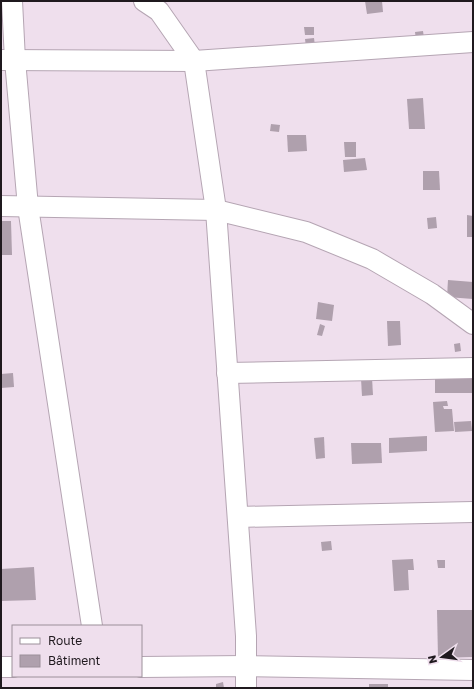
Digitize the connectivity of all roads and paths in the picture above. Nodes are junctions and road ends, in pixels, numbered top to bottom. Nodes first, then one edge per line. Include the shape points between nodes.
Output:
1 (12, 1) edge
2 (154, 4) edge
3 (473, 42) edge
4 (8, 60) edge
5 (194, 61) junction
6 (1, 206) edge
7 (28, 207) junction
8 (216, 210) junction
9 (473, 324) edge
10 (473, 368) edge
11 (227, 373) junction
12 (473, 512) edge
13 (238, 517) junction
14 (92, 625) edge
15 (246, 666) junction
16 (1, 667) edge
17 (12, 667) edge
18 (142, 667) edge
19 (473, 670) edge
20 (246, 688) edge

1 - 4 street
2 - 5 street
3 - 5 street
4 - 5 street
4 - 7 street
5 - 8 street
6 - 7 street
7 - 8 street
7 - 14 street
8 - 9 street via 306,232 372,258 432,294
8 - 11 street
10 - 11 street
11 - 13 street
12 - 13 street
13 - 15 street
15 - 18 street
15 - 19 street
15 - 20 street
16 - 17 street

